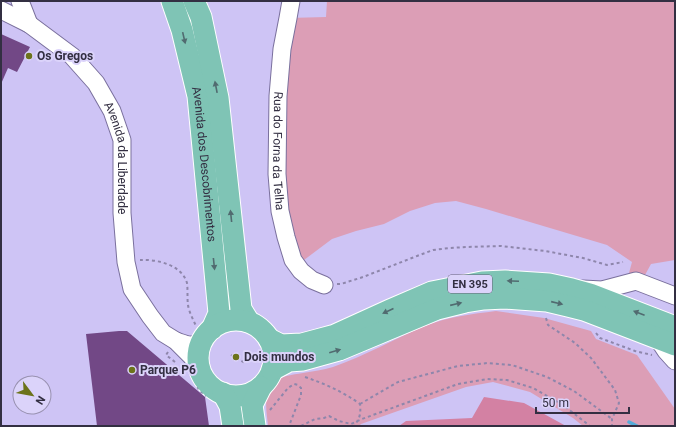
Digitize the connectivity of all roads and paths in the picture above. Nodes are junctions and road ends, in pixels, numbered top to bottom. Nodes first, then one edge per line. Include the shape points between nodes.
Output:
1 (20, 1) edge
2 (172, 1) edge
3 (194, 1) edge
4 (291, 1) edge
5 (1, 10) edge
6 (29, 24) junction
7 (126, 262) junction
8 (623, 262) dead end
9 (324, 285) joint
10 (572, 289) junction
11 (675, 296) edge
12 (545, 313) dead end
13 (249, 322) junction
14 (675, 327) edge
15 (204, 334) junction
16 (269, 339) junction
17 (176, 341) junction
18 (666, 342) edge
19 (231, 355) dead end
20 (166, 356) dead end
21 (675, 361) edge
22 (245, 363) dead end
23 (178, 364) dead end
24 (196, 372) junction
25 (305, 377) dead end
26 (266, 378) junction
27 (216, 397) junction
28 (360, 404) junction
29 (612, 419) junction
30 (358, 420) junction
31 (254, 421) edge
32 (233, 426) edge
33 (289, 426) edge
34 (301, 426) edge
35 (354, 426) edge
36 (590, 426) edge
37 (612, 426) edge

1 - 6 street
2 -> 15 main road, Avenida dos Descobrimentos via 198,96 219,313
13 -> 3 main road, Avenida dos Descobrimentos via 241,308 218,98
4 - 9 street, Rua do Forna da Telha via 282,48 278,96 277,174 280,211 293,260 301,272
5 - 6 street, Avenida da Liberdade
6 - 7 street, Avenida da Liberdade via 72,56 96,83 112,111 122,140 122,213
7 - 15 path via 149,260 164,263 180,271 187,283 188,307
7 - 17 street, Avenida da Liberdade via 132,289 163,333
8 - 9 path via 607,266 583,258 545,251 501,246 466,246 433,250 341,284
10 - 11 street via 602,290 636,281
14 -> 10 main road, EN 395
10 -> 16 main road, EN 395 via 549,284 482,282 432,292 318,340 281,345
12 - 29 path via 548,325 575,343 591,358 615,390 618,403
13 - 15 main road via 230,321
13 - 16 main road via 257,326
15 - 17 street, Avenida da Liberdade via 192,346
15 - 24 main road
16 - 26 main road via 274,362
17 - 24 street, Avenida da Liberdade via 191,356
18 - 21 street via 666,351
26 -> 18 main road, EN 395 via 289,361 303,360 339,350 437,309 484,299 547,301 584,310
19 - 22 path
20 - 23 path
24 - 27 main road via 212,388
24 - 27 path via 199,390 205,395
25 - 28 path via 347,394
26 - 27 main road via 252,392
26 - 31 main road via 252,405
27 - 32 main road via 230,406
28 - 29 path via 398,382 458,366 512,364 547,377 574,391
28 - 30 path
29 - 37 path
30 - 34 path via 351,424 329,416
30 - 35 path
30 - 36 path via 458,384 487,379 507,380 533,388 563,405
31 - 33 path via 267,414 294,384 301,388 301,395

